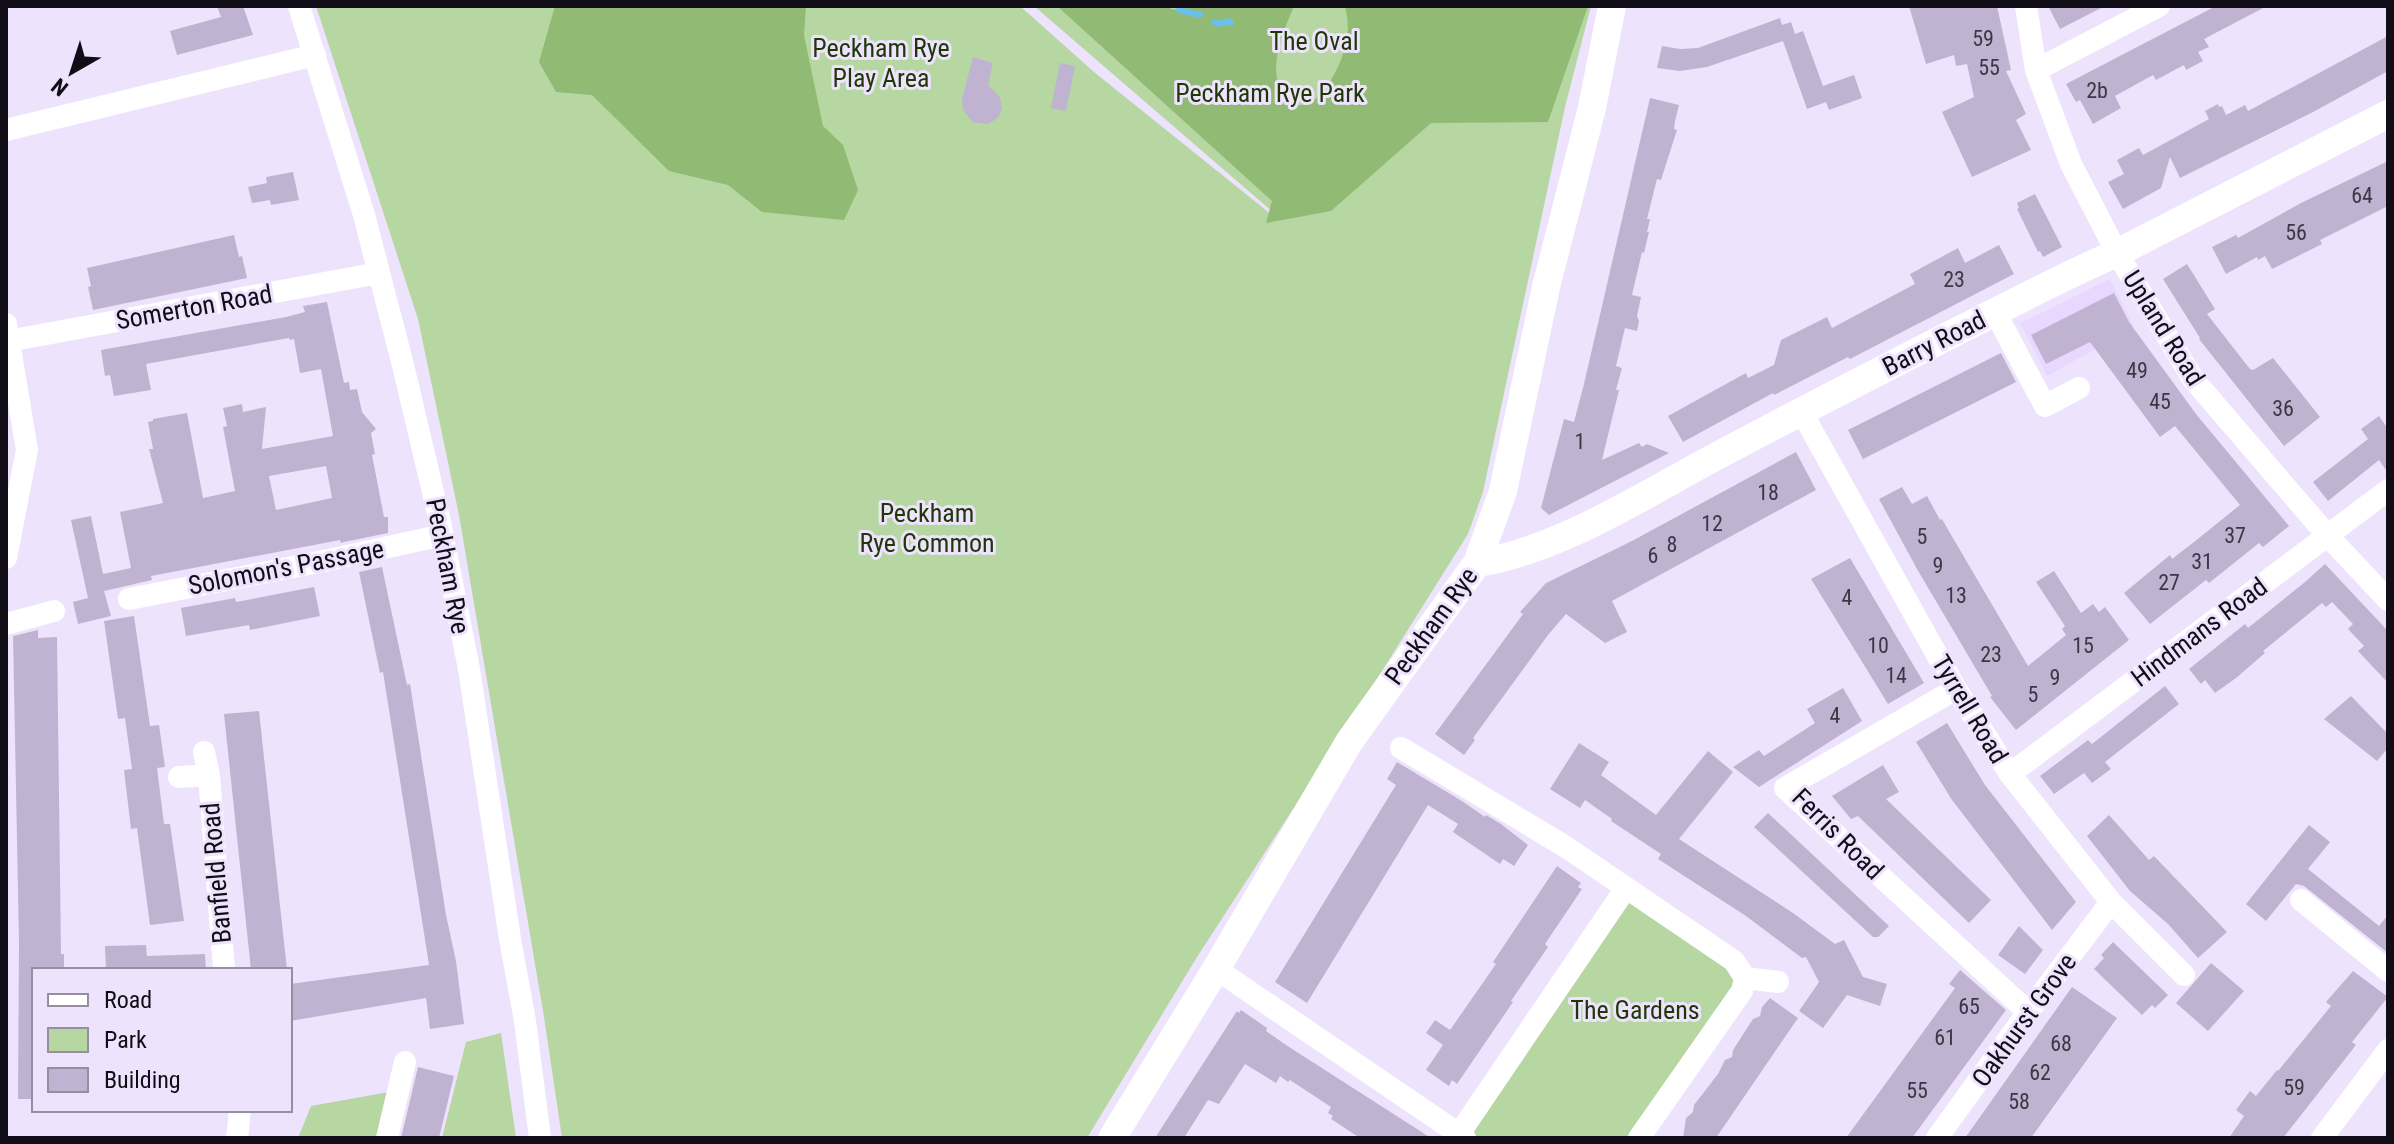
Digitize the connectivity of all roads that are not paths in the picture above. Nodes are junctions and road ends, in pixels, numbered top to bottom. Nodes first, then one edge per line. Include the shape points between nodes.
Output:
1 (299, 6) edge
2 (1612, 6) edge
3 (2026, 6) edge
4 (2159, 6) edge
5 (315, 55) junction
6 (2036, 70) junction
7 (2388, 114) edge
8 (6, 130) edge
9 (2117, 253) junction
10 (379, 273) junction
11 (1995, 312) junction
12 (7, 332) edge
13 (2079, 388) dead end
14 (1801, 411) junction
15 (2388, 490) edge
16 (443, 535) junction
17 (2327, 535) junction
18 (6, 558) edge
19 (1477, 563) junction
20 (129, 599) dead end
21 (2388, 600) edge
22 (54, 611) dead end
23 (6, 624) edge
24 (1956, 689) junction
25 (1401, 748) dead end
26 (204, 752) dead end
27 (2010, 774) junction
28 (209, 775) junction
29 (179, 777) dead end
30 (1626, 888) junction
31 (2301, 900) dead end
32 (2111, 902) junction
33 (224, 968) edge
34 (1216, 969) junction
35 (2388, 971) edge
36 (2184, 975) dead end
37 (1745, 978) junction
38 (1778, 982) dead end
39 (2028, 1012) junction
40 (2388, 1050) edge
41 (405, 1062) dead end
42 (240, 1112) edge
43 (1462, 1136) edge
44 (237, 1138) edge
45 (387, 1138) edge
46 (540, 1138) edge
47 (1112, 1138) edge
48 (1639, 1138) edge
49 (1937, 1138) edge
50 (2324, 1138) edge

1 - 5 street, Peckham Rye
2 - 19 main road, Peckham Rye via 1503,491
3 - 6 street, Upland Road
4 - 6 street
5 - 8 street
5 - 10 street, Peckham Rye
6 - 9 street, Upland Road via 2071,164
7 - 9 main road, Barry Road
9 - 11 main road, Barry Road
9 - 17 street, Upland Road via 2193,379
10 - 12 street, Somerton Road
10 - 16 street, Peckham Rye
11 - 13 street via 2045,406
11 - 14 main road, Barry Road
12 - 18 street via 27,450
14 - 19 main road, Barry Road via 1585,526 1534,548
14 - 24 street, Tyrrell Road
15 - 17 street, Hindmans Road
16 - 20 street, Solomon's Passage
16 - 46 street, Peckham Rye via 469,669
17 - 21 street, Upland Road
17 - 27 street, Hindmans Road
19 - 34 main road, Peckham Rye via 1349,742
22 - 23 street
24 - 27 street, Tyrrell Road
24 - 39 street, Ferris Road via 1785,788
25 - 30 street
26 - 28 street, Banfield Road
27 - 32 street, Tyrrell Road
28 - 29 street, Banfield Road
28 - 33 street, Banfield Road
30 - 37 street via 1734,961
30 - 43 street
31 - 35 street
32 - 36 street, Tyrrell Road
32 - 39 street, Oakhurst Grove
34 - 43 street
34 - 47 main road, Peckham Rye
37 - 38 street
37 - 48 street via 1742,991
39 - 49 street, Oakhurst Grove
40 - 50 street
41 - 45 street
42 - 44 street

